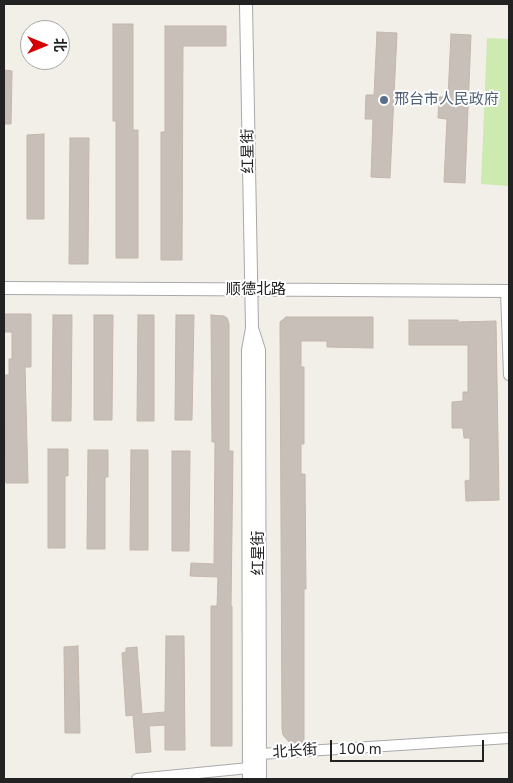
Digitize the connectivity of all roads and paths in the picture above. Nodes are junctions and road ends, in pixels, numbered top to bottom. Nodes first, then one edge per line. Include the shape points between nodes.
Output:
1 (246, 4) edge
2 (4, 288) edge
3 (251, 290) junction
4 (507, 291) edge
5 (252, 328) junction
6 (509, 375) edge
7 (509, 738) edge
8 (260, 754) junction
9 (249, 774) edge
10 (137, 779) edge
11 (260, 779) edge

1 - 3 street, 红星街
2 - 3 street, 顺德北路
3 - 4 street, 顺德北路
3 - 5 street, 红星街
4 - 6 street
5 - 8 street, 红星街 via 259,350
5 - 9 street, 红星街 via 248,350
7 - 8 street, 北长街
8 - 11 street, 红星街
9 - 10 street

